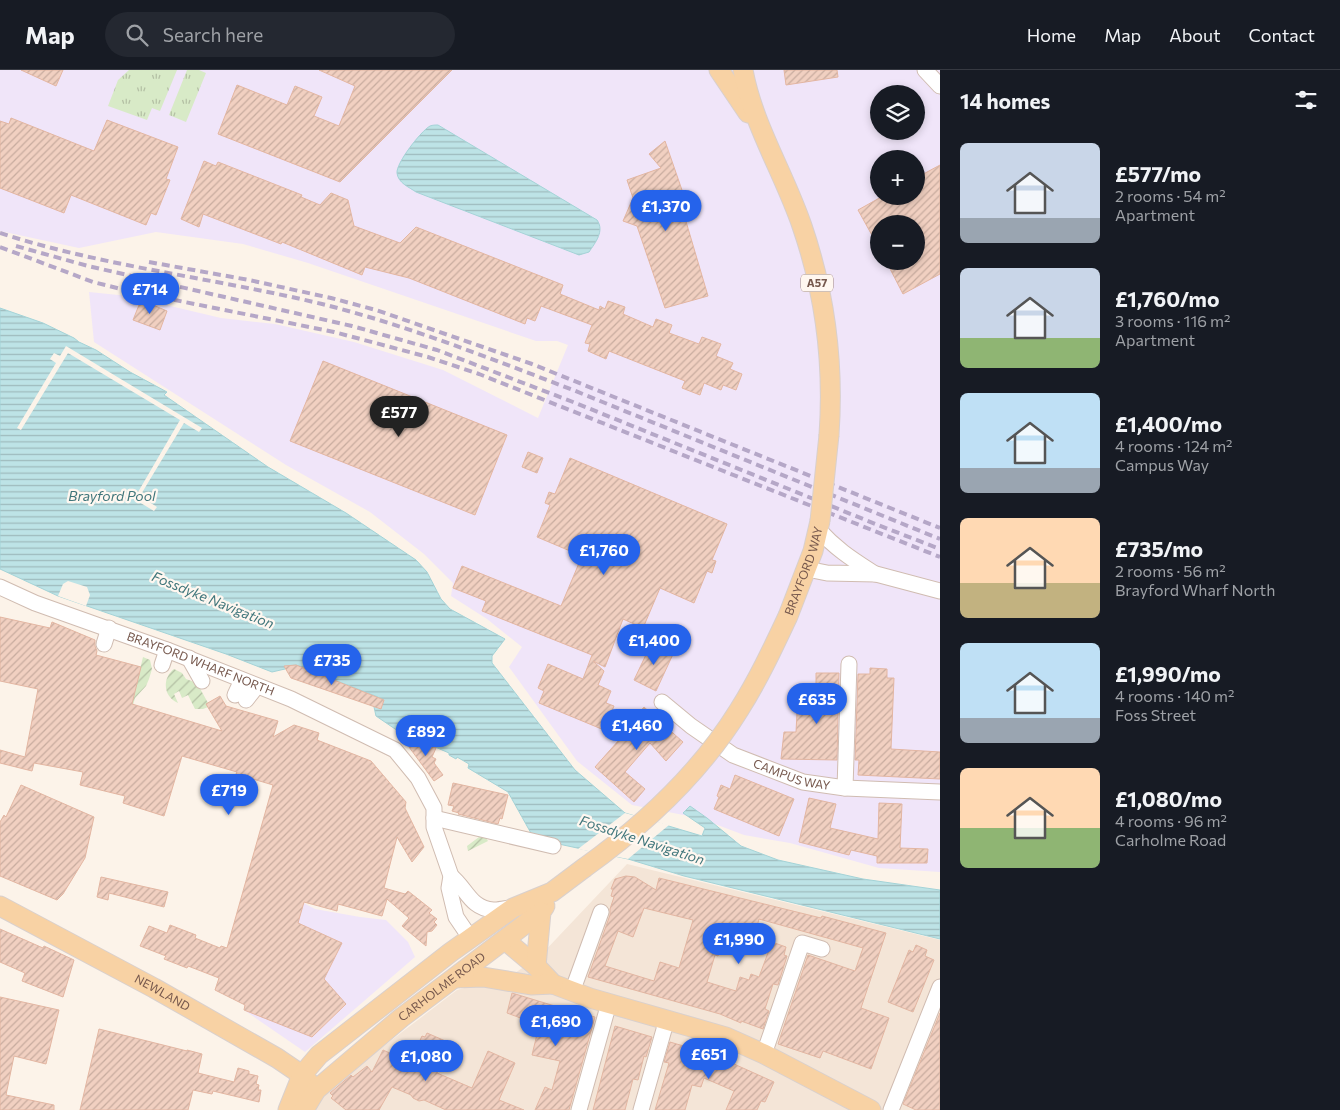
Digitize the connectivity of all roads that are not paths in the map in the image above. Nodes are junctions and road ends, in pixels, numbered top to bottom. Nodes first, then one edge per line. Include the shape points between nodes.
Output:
1 (718, 70) edge
2 (744, 70) edge
3 (925, 70) edge
4 (940, 86) edge
5 (765, 139) junction
6 (819, 525) junction
7 (807, 569) junction
8 (876, 574) junction
9 (0, 586) edge
10 (940, 591) edge
11 (109, 628) junction
12 (104, 644) dead end
13 (167, 650) junction
14 (189, 658) junction
15 (849, 664) dead end
16 (162, 665) dead end
17 (242, 680) junction
18 (202, 682) dead end
19 (257, 686) junction
20 (662, 702) dead end
21 (845, 788) junction
22 (940, 792) edge
23 (434, 818) junction
24 (553, 846) dead end
25 (451, 876) junction
26 (552, 892) junction
27 (0, 906) edge
28 (512, 908) junction
29 (541, 912) junction
30 (601, 912) dead end
31 (473, 937) junction
32 (505, 940) junction
33 (822, 949) dead end
34 (488, 954) junction
35 (536, 966) junction
36 (454, 978) junction
37 (553, 984) junction
38 (531, 985) junction
39 (940, 987) edge
40 (572, 992) junction
41 (609, 1003) junction
42 (667, 1019) junction
43 (764, 1054) junction
44 (302, 1075) junction
45 (316, 1090) junction
46 (288, 1110) edge
47 (304, 1110) edge
48 (579, 1110) edge
49 (641, 1110) edge
50 (871, 1110) edge
51 (891, 1110) edge

1 - 5 main road, BRAYFORD WAY
2 - 5 main road, BRAYFORD WAY via 746,88
3 - 4 street
5 - 6 main road, BRAYFORD WAY / A57, bridge via 802,226 824,309 831,375 829,435
6 - 7 main road, BRAYFORD WAY / A57
6 - 8 street via 834,546
7 - 8 street via 827,573
7 - 26 main road, BRAYFORD WAY / A57, bridge via 760,674 738,712 708,752 668,798 632,831
8 - 10 street
9 - 11 street, BRAYFORD WHARF NORTH via 35,603
11 - 12 street
11 - 13 street, BRAYFORD WHARF NORTH
13 - 14 street, BRAYFORD WHARF NORTH
13 - 16 street
14 - 17 street, BRAYFORD WHARF NORTH
14 - 18 street
15 - 21 street
17 - 19 street, BRAYFORD WHARF NORTH
17 - 19 street via 240,697
19 - 23 street, BRAYFORD WHARF NORTH via 291,699 395,750 430,798
20 - 21 street, CAMPUS WAY via 733,755 803,782
21 - 22 street, CAMPUS WAY
23 - 24 street
23 - 25 street, BRAYFORD WHARF NORTH via 434,827
25 - 28 street via 476,905 493,910
25 - 31 street, BRAYFORD WHARF NORTH via 448,888 456,917
26 - 28 main road, CARHOLME ROAD
26 - 29 main road
27 - 44 main road, NEWLAND via 154,988
28 - 31 main road, CARHOLME ROAD
29 - 32 main road
29 - 35 main road
30 - 40 street
31 - 32 main road
31 - 34 main road
31 - 44 main road, CARHOLME ROAD via 319,1055
32 - 34 main road
32 - 35 main road
33 - 43 street via 802,943
34 - 36 main road, CARHOLME ROAD
34 - 38 main road, CARHOLME ROAD
35 - 37 main road
36 - 38 main road via 484,976
36 - 45 main road, CARHOLME ROAD
37 - 38 main road
37 - 40 main road
39 - 51 street
40 - 41 main road
41 - 42 main road
41 - 48 street
42 - 43 main road via 726,1037
42 - 49 street
43 - 50 main road
44 - 45 main road, NEWLAND
44 - 46 main road, CARHOLME ROAD
45 - 47 main road, CARHOLME ROAD

